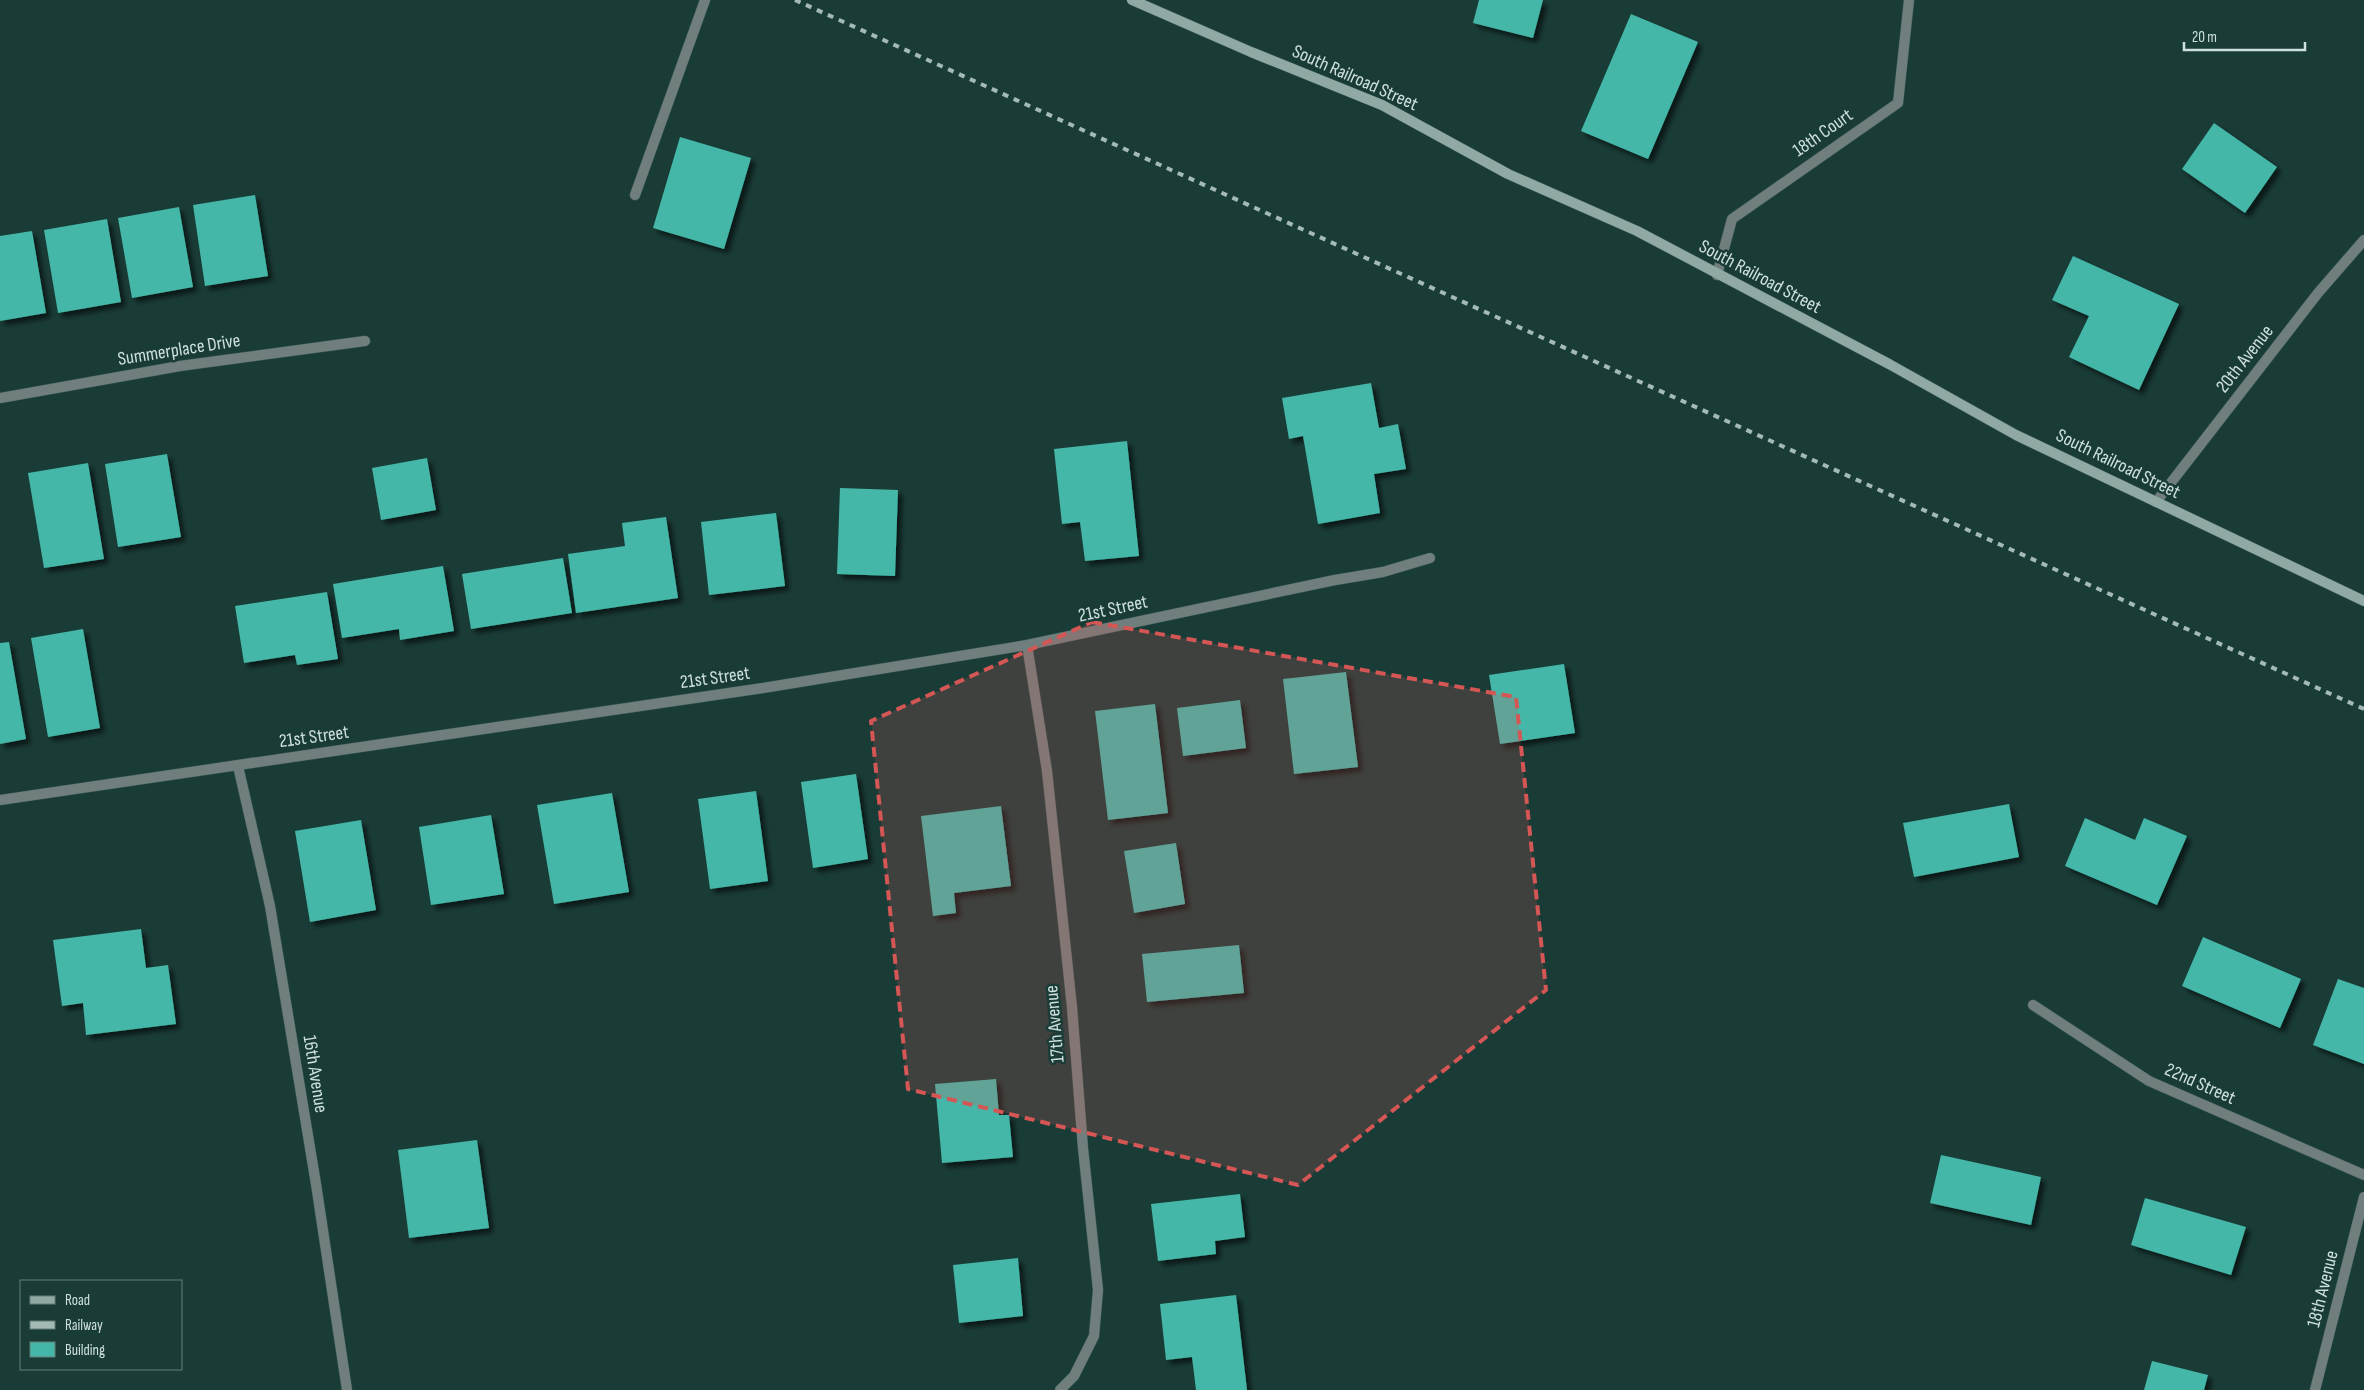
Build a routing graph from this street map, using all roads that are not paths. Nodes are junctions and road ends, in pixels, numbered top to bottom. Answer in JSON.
{"nodes":[{"id":1,"x":705,"y":0,"type":"edge"},
{"id":2,"x":1132,"y":0,"type":"edge"},
{"id":3,"x":1909,"y":0,"type":"edge"},
{"id":4,"x":635,"y":195,"type":"dead end"},
{"id":5,"x":2364,"y":240,"type":"edge"},
{"id":6,"x":1717,"y":274,"type":"junction"},
{"id":7,"x":365,"y":341,"type":"dead end"},
{"id":8,"x":0,"y":398,"type":"edge"},
{"id":9,"x":2156,"y":502,"type":"junction"},
{"id":10,"x":1430,"y":558,"type":"dead end"},
{"id":11,"x":2364,"y":601,"type":"edge"},
{"id":12,"x":1026,"y":645,"type":"junction"},
{"id":13,"x":238,"y":766,"type":"junction"},
{"id":14,"x":0,"y":800,"type":"edge"},
{"id":15,"x":2033,"y":1005,"type":"dead end"},
{"id":16,"x":2364,"y":1176,"type":"edge"},
{"id":17,"x":2364,"y":1197,"type":"edge"},
{"id":18,"x":346,"y":1390,"type":"edge"},
{"id":19,"x":1060,"y":1390,"type":"edge"},
{"id":20,"x":2315,"y":1390,"type":"edge"}],
"edges":[{"from":1,"to":4,"type":"street"},
{"from":2,"to":6,"type":"street","name":"South Railroad Street"},
{"from":3,"to":6,"type":"street","name":"18th Court"},
{"from":5,"to":9,"type":"street","name":"20th Avenue"},
{"from":6,"to":9,"type":"street","name":"South Railroad Street"},
{"from":7,"to":8,"type":"street","name":"Summerplace Drive"},
{"from":9,"to":11,"type":"street","name":"South Railroad Street"},
{"from":10,"to":12,"type":"street","name":"21st Street"},
{"from":12,"to":13,"type":"street","name":"21st Street"},
{"from":12,"to":19,"type":"street","name":"17th Avenue"},
{"from":13,"to":14,"type":"street","name":"21st Street"},
{"from":13,"to":18,"type":"street","name":"16th Avenue"},
{"from":15,"to":16,"type":"street","name":"22nd Street"},
{"from":17,"to":20,"type":"street","name":"18th Avenue"}]}
